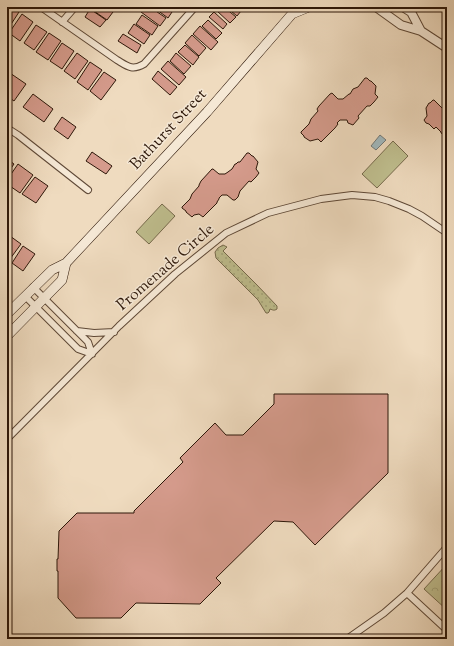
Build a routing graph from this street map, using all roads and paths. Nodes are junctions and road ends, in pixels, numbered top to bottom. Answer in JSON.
{"nodes":[{"id":1,"x":41,"y":7,"type":"edge"},
{"id":2,"x":75,"y":7,"type":"edge"},
{"id":3,"x":195,"y":7,"type":"edge"},
{"id":4,"x":309,"y":7,"type":"edge"},
{"id":5,"x":376,"y":7,"type":"edge"},
{"id":6,"x":403,"y":7,"type":"edge"},
{"id":7,"x":293,"y":11,"type":"edge"},
{"id":8,"x":62,"y":22,"type":"junction"},
{"id":9,"x":421,"y":31,"type":"junction"},
{"id":10,"x":447,"y":48,"type":"edge"},
{"id":11,"x":7,"y":128,"type":"edge"},
{"id":12,"x":88,"y":190,"type":"dead end"},
{"id":13,"x":447,"y":234,"type":"edge"},
{"id":14,"x":66,"y":264,"type":"junction"},
{"id":15,"x":33,"y":287,"type":"junction"},
{"id":16,"x":25,"y":296,"type":"junction"},
{"id":17,"x":44,"y":299,"type":"junction"},
{"id":18,"x":36,"y":307,"type":"junction"},
{"id":19,"x":7,"y":314,"type":"edge"},
{"id":20,"x":77,"y":331,"type":"junction"},
{"id":21,"x":114,"y":332,"type":"junction"},
{"id":22,"x":7,"y":336,"type":"edge"},
{"id":23,"x":92,"y":354,"type":"junction"},
{"id":24,"x":7,"y":439,"type":"edge"},
{"id":25,"x":447,"y":547,"type":"edge"},
{"id":26,"x":407,"y":593,"type":"junction"},
{"id":27,"x":447,"y":630,"type":"edge"},
{"id":28,"x":346,"y":639,"type":"edge"}],
"edges":[{"from":1,"to":8,"type":"street"},
{"from":2,"to":8,"type":"street"},
{"from":3,"to":8,"type":"street"},
{"from":4,"to":7,"type":"main road","name":"Bathurst Street"},
{"from":5,"to":9,"type":"street"},
{"from":6,"to":9,"type":"street"},
{"from":7,"to":14,"type":"main road","name":"Bathurst Street"},
{"from":9,"to":10,"type":"street"},
{"from":11,"to":12,"type":"street"},
{"from":13,"to":21,"type":"street","name":"Promenade Circle"},
{"from":14,"to":15,"type":"main road","name":"Bathurst Street"},
{"from":14,"to":17,"type":"main road","name":"Bathurst Street"},
{"from":15,"to":16,"type":"main road","name":"Bathurst Street"},
{"from":15,"to":17,"type":"street"},
{"from":16,"to":18,"type":"street"},
{"from":16,"to":19,"type":"main road","name":"Bathurst Street"},
{"from":17,"to":18,"type":"main road","name":"Bathurst Street"},
{"from":17,"to":20,"type":"street"},
{"from":18,"to":22,"type":"main road","name":"Bathurst Street"},
{"from":18,"to":23,"type":"street"},
{"from":20,"to":21,"type":"street"},
{"from":20,"to":23,"type":"street"},
{"from":21,"to":23,"type":"street","name":"Promenade Circle"},
{"from":23,"to":24,"type":"street","name":"Promenade Circle"},
{"from":25,"to":26,"type":"street"},
{"from":26,"to":27,"type":"street"},
{"from":26,"to":28,"type":"street"}]}
